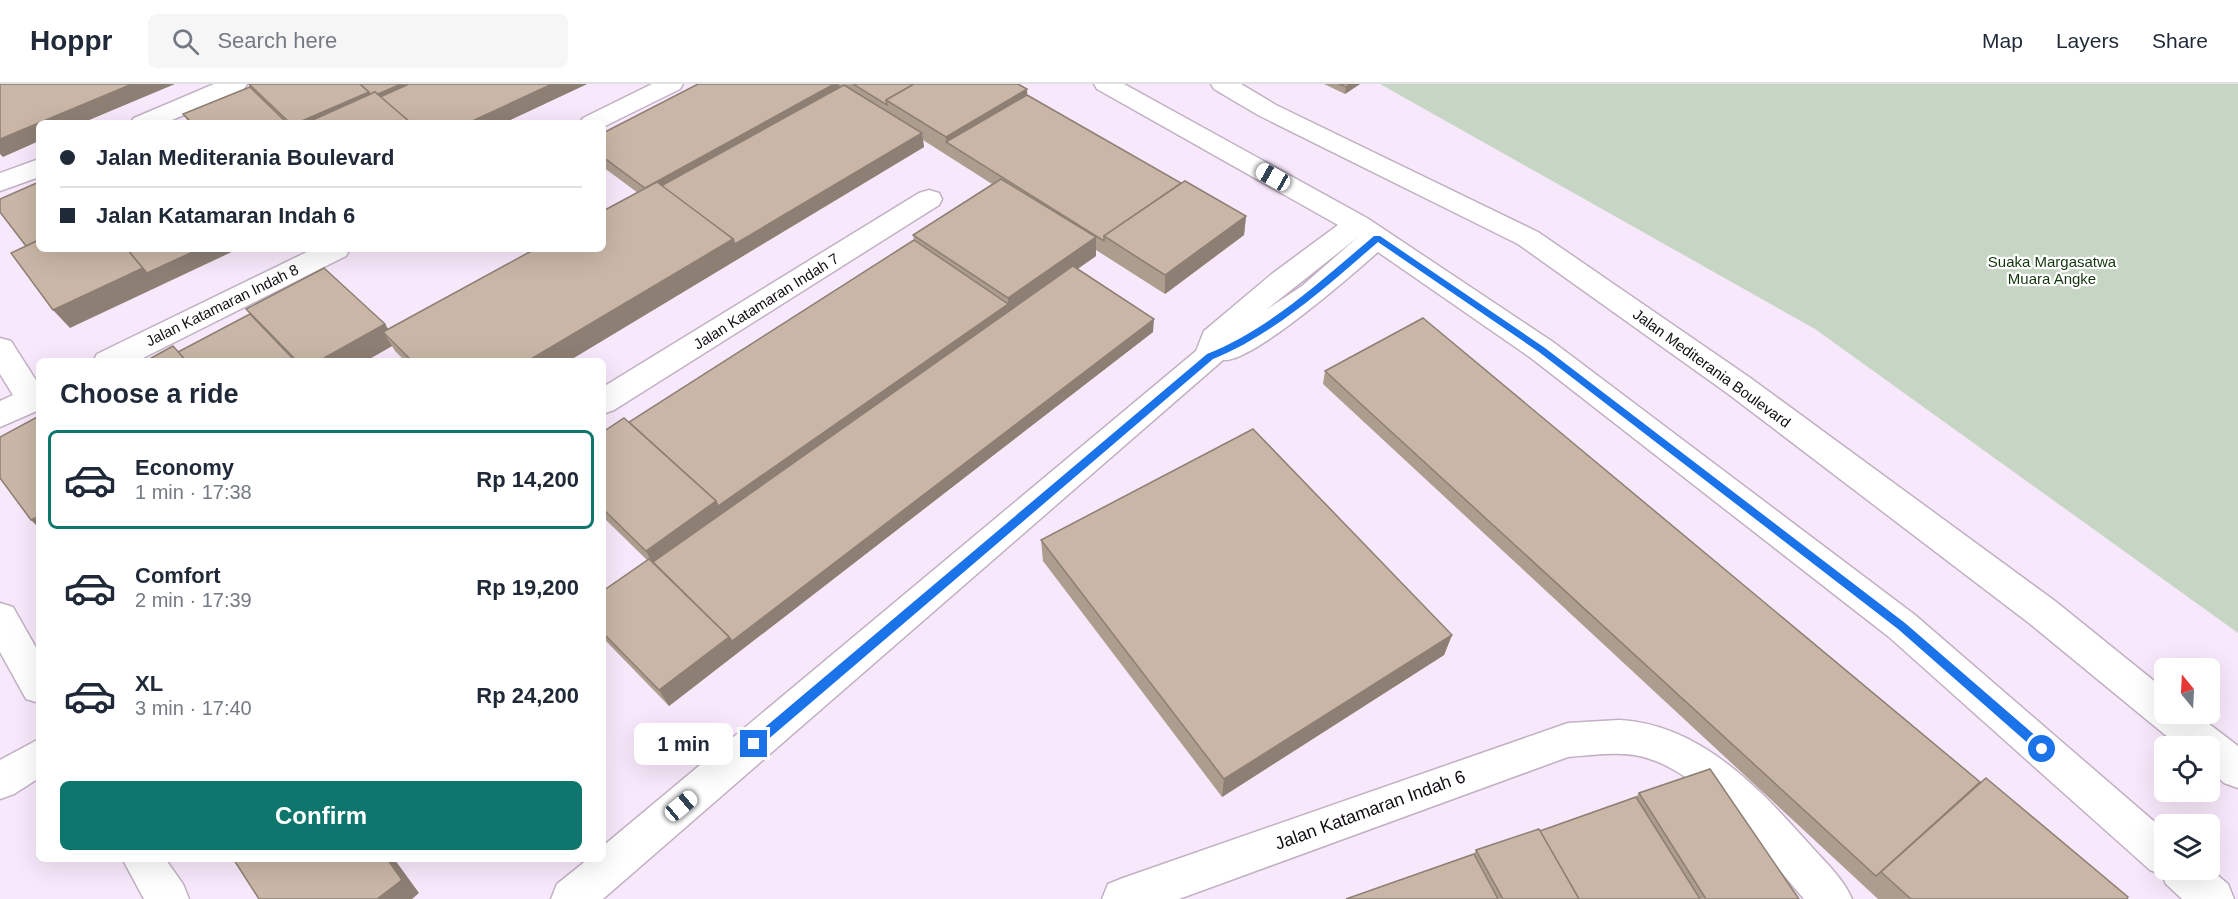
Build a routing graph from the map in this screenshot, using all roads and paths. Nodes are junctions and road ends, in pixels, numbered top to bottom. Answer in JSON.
{"nodes":[{"id":1,"x":235,"y":84,"type":"edge"},
{"id":2,"x":671,"y":84,"type":"edge"},
{"id":3,"x":1106,"y":84,"type":"edge"},
{"id":4,"x":1243,"y":88,"type":"edge"},
{"id":5,"x":150,"y":120,"type":"edge"},
{"id":6,"x":598,"y":120,"type":"edge"},
{"id":7,"x":36,"y":168,"type":"edge"},
{"id":8,"x":0,"y":183,"type":"edge"},
{"id":9,"x":929,"y":199,"type":"dead end"},
{"id":10,"x":1367,"y":231,"type":"junction"},
{"id":11,"x":330,"y":252,"type":"edge"},
{"id":12,"x":0,"y":349,"type":"edge"},
{"id":13,"x":116,"y":358,"type":"edge"},
{"id":14,"x":36,"y":397,"type":"edge"},
{"id":15,"x":606,"y":400,"type":"edge"},
{"id":16,"x":0,"y":415,"type":"edge"},
{"id":17,"x":0,"y":618,"type":"edge"},
{"id":18,"x":36,"y":682,"type":"edge"},
{"id":19,"x":2154,"y":703,"type":"edge"},
{"id":20,"x":2180,"y":724,"type":"edge"},
{"id":21,"x":2195,"y":736,"type":"edge"},
{"id":22,"x":2220,"y":756,"type":"edge"},
{"id":23,"x":36,"y":759,"type":"edge"},
{"id":24,"x":2238,"y":770,"type":"edge"},
{"id":25,"x":0,"y":781,"type":"edge"},
{"id":26,"x":2154,"y":847,"type":"edge"},
{"id":27,"x":144,"y":862,"type":"edge"},
{"id":28,"x":2191,"y":880,"type":"edge"},
{"id":29,"x":168,"y":899,"type":"edge"},
{"id":30,"x":572,"y":899,"type":"edge"},
{"id":31,"x":1122,"y":899,"type":"edge"},
{"id":32,"x":1831,"y":899,"type":"edge"},
{"id":33,"x":2213,"y":899,"type":"edge"}],
"edges":[{"from":1,"to":5,"type":"street"},
{"from":2,"to":6,"type":"street"},
{"from":3,"to":10,"type":"street"},
{"from":4,"to":19,"type":"street","name":"Jalan Mediterania Boulevard"},
{"from":7,"to":8,"type":"street"},
{"from":9,"to":15,"type":"street","name":"Jalan Katamaran Indah 7"},
{"from":10,"to":26,"type":"street"},
{"from":10,"to":30,"type":"street"},
{"from":11,"to":13,"type":"street","name":"Jalan Katamaran Indah 8"},
{"from":12,"to":14,"type":"street"},
{"from":14,"to":16,"type":"street"},
{"from":17,"to":18,"type":"street"},
{"from":20,"to":21,"type":"street"},
{"from":22,"to":24,"type":"street"},
{"from":23,"to":25,"type":"street"},
{"from":27,"to":29,"type":"street"},
{"from":28,"to":33,"type":"street"},
{"from":31,"to":32,"type":"street","name":"Jalan Katamaran Indah 6"}]}
